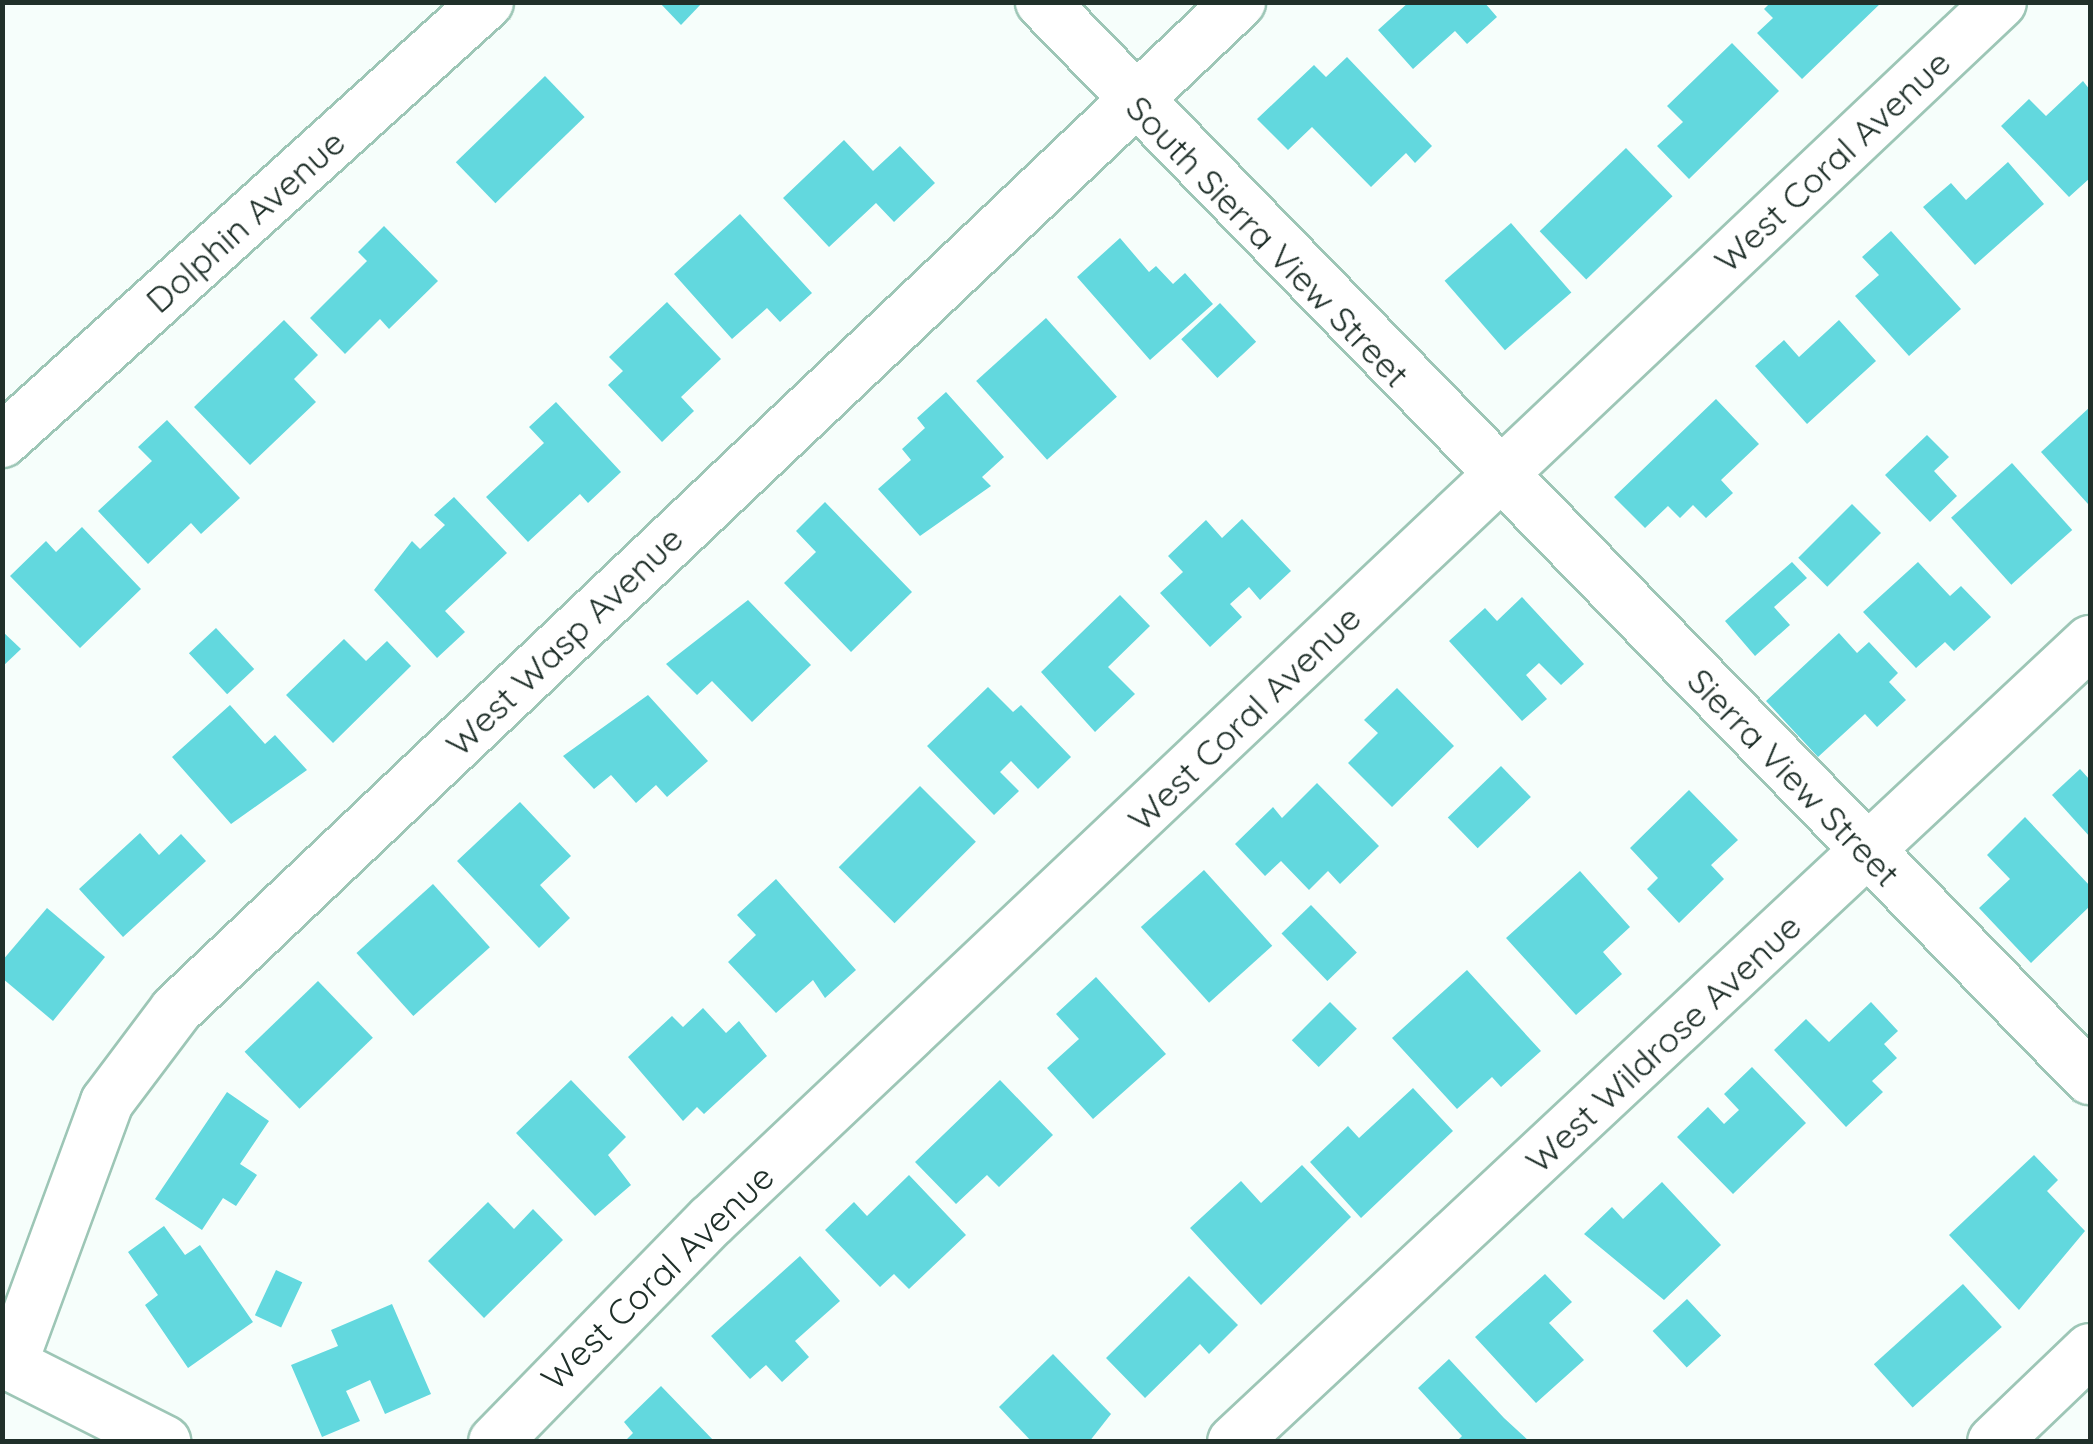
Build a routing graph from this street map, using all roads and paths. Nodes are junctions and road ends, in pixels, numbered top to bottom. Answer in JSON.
{"nodes":[{"id":1,"x":488,"y":2,"type":"edge"},
{"id":2,"x":1042,"y":2,"type":"edge"},
{"id":3,"x":1239,"y":2,"type":"edge"},
{"id":4,"x":2000,"y":2,"type":"edge"},
{"id":5,"x":1132,"y":102,"type":"junction"},
{"id":6,"x":2,"y":441,"type":"edge"},
{"id":7,"x":1496,"y":476,"type":"junction"},
{"id":8,"x":2090,"y":642,"type":"edge"},
{"id":9,"x":1870,"y":850,"type":"junction"},
{"id":10,"x":2090,"y":1078,"type":"edge"},
{"id":11,"x":2090,"y":1350,"type":"edge"},
{"id":12,"x":7,"y":1361,"type":"edge"},
{"id":13,"x":164,"y":1442,"type":"edge"},
{"id":14,"x":496,"y":1442,"type":"edge"},
{"id":15,"x":1234,"y":1442,"type":"edge"},
{"id":16,"x":1994,"y":1442,"type":"edge"}],
"edges":[{"from":1,"to":6,"type":"street","name":"Dolphin Avenue"},
{"from":2,"to":5,"type":"street","name":"South Sierra View Street"},
{"from":3,"to":5,"type":"street","name":"West Wasp Avenue"},
{"from":4,"to":7,"type":"street","name":"West Coral Avenue"},
{"from":5,"to":7,"type":"street","name":"South Sierra View Street"},
{"from":5,"to":12,"type":"street","name":"West Wasp Avenue"},
{"from":7,"to":9,"type":"street","name":"Sierra View Street"},
{"from":7,"to":14,"type":"street","name":"West Coral Avenue"},
{"from":8,"to":9,"type":"street","name":"West Wildrose Avenue"},
{"from":9,"to":10,"type":"street","name":"Sierra View Street"},
{"from":9,"to":15,"type":"street","name":"West Wildrose Avenue"},
{"from":11,"to":16,"type":"street"},
{"from":12,"to":13,"type":"street"}]}
